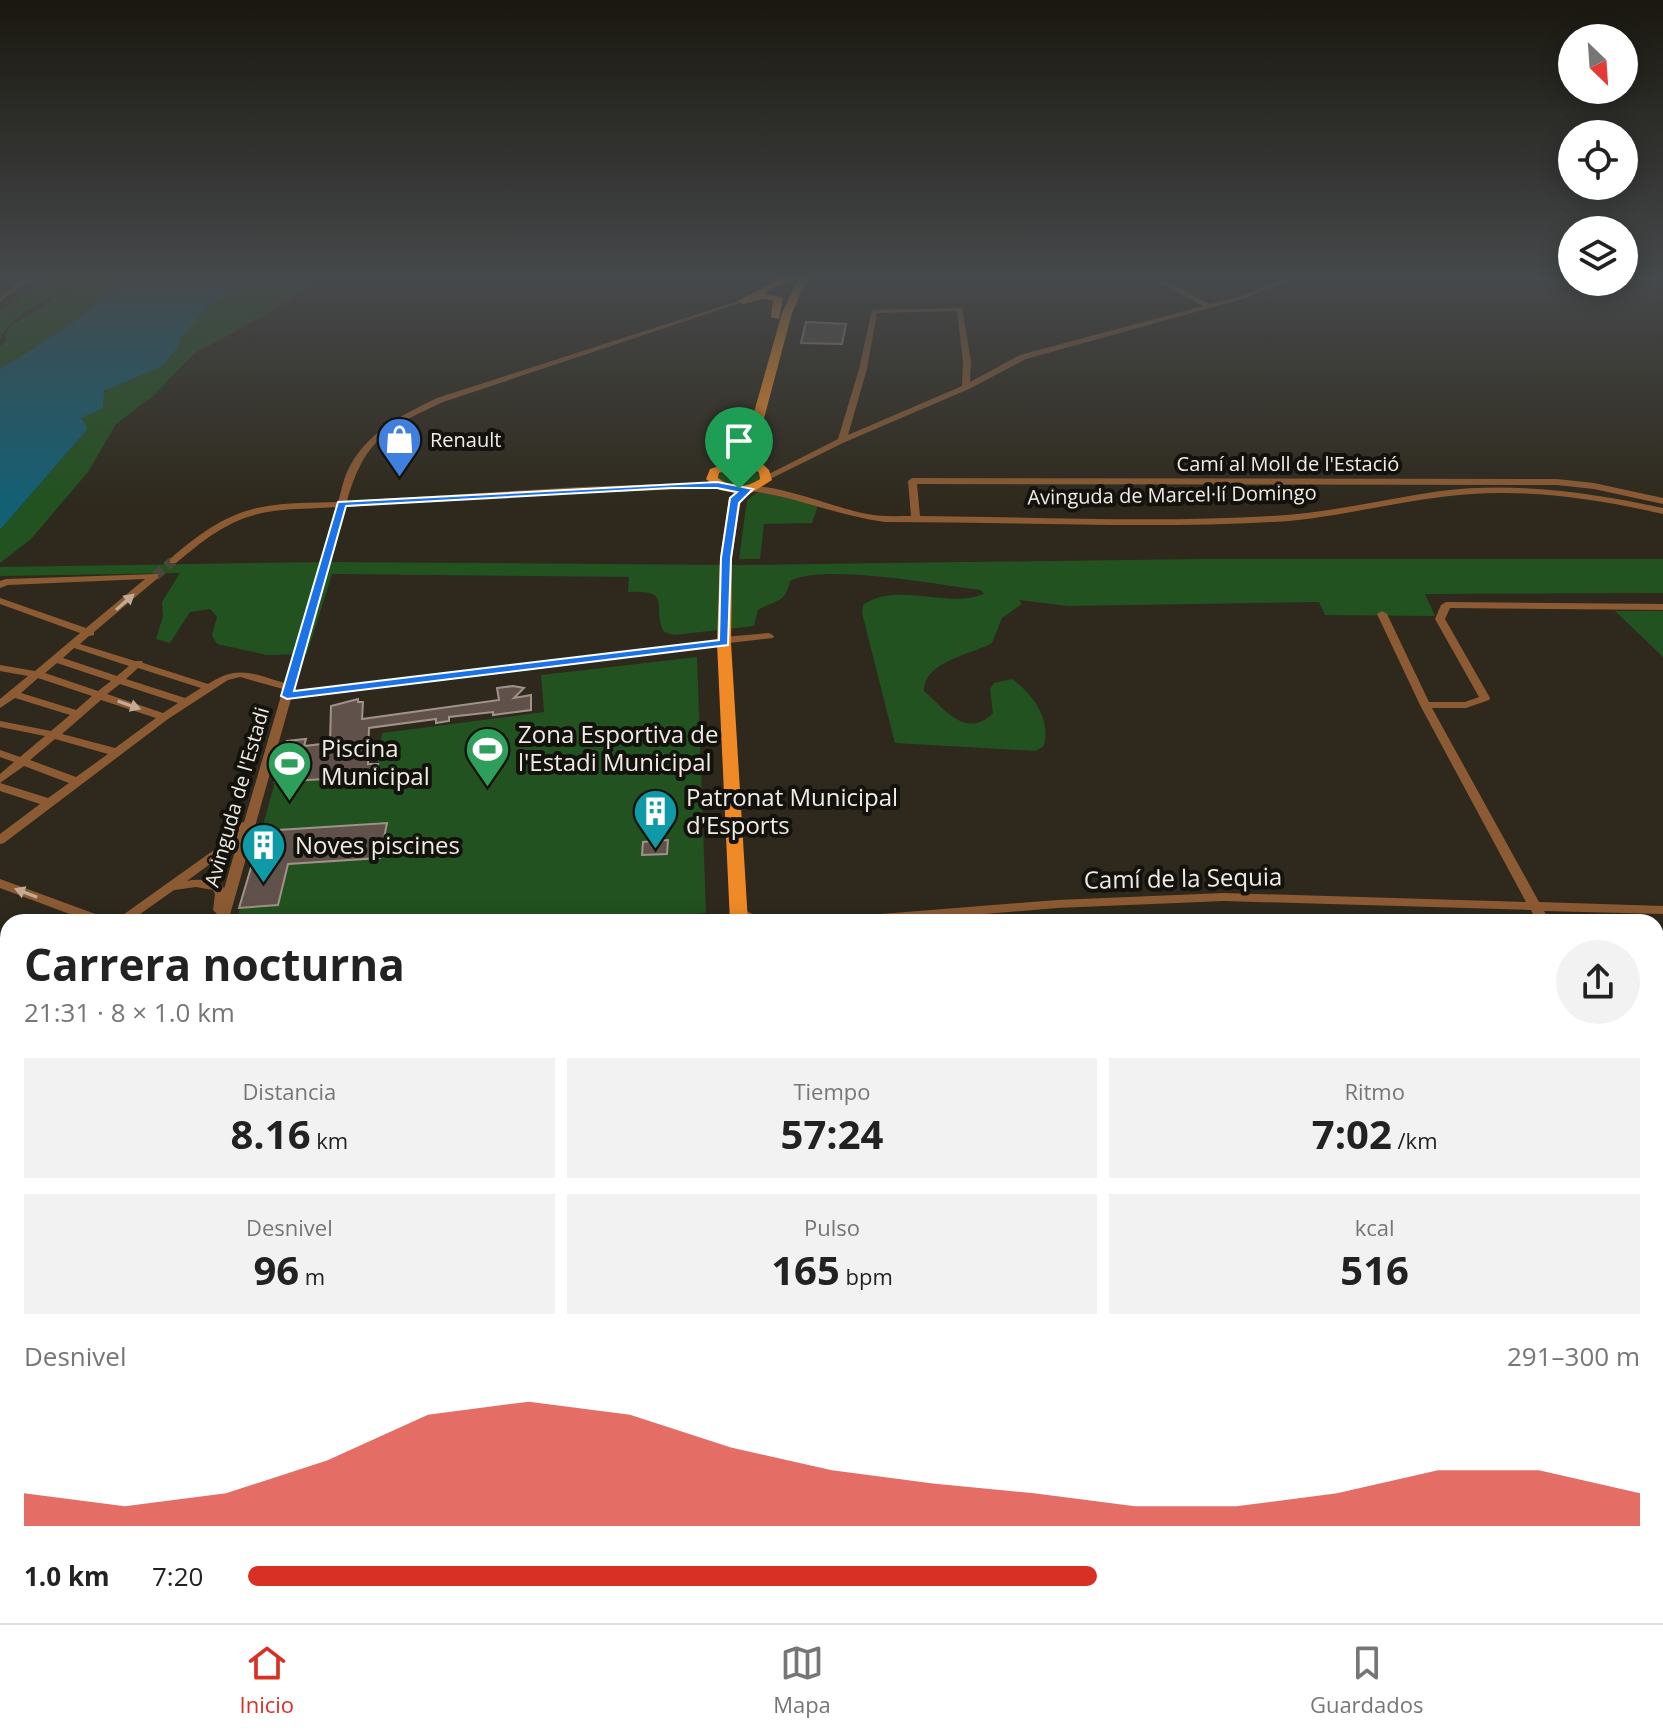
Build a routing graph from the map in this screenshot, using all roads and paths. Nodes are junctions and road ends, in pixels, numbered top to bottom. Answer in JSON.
{"nodes":[{"id":1,"x":578,"y":355,"type":"edge"},
{"id":2,"x":767,"y":355,"type":"edge"},
{"id":3,"x":776,"y":355,"type":"edge"},
{"id":4,"x":866,"y":355,"type":"edge"},
{"id":5,"x":966,"y":355,"type":"edge"},
{"id":6,"x":1031,"y":355,"type":"edge"},
{"id":7,"x":966,"y":387,"type":"junction"},
{"id":8,"x":842,"y":440,"type":"junction"},
{"id":9,"x":725,"y":466,"type":"junction"},
{"id":10,"x":762,"y":473,"type":"junction"},
{"id":11,"x":717,"y":482,"type":"junction"},
{"id":12,"x":750,"y":488,"type":"junction"},
{"id":13,"x":778,"y":490,"type":"junction"},
{"id":14,"x":735,"y":498,"type":"junction"},
{"id":15,"x":1663,"y":501,"type":"edge"},
{"id":16,"x":342,"y":504,"type":"junction"},
{"id":17,"x":1663,"y":511,"type":"edge"},
{"id":18,"x":916,"y":519,"type":"junction"},
{"id":19,"x":173,"y":561,"type":"tunnel mouth"},
{"id":20,"x":3,"y":584,"type":"edge"},
{"id":21,"x":0,"y":601,"type":"edge"},
{"id":22,"x":1663,"y":607,"type":"edge"},
{"id":23,"x":1382,"y":614,"type":"dead end"},
{"id":24,"x":90,"y":633,"type":"junction"},
{"id":25,"x":769,"y":636,"type":"dead end"},
{"id":26,"x":724,"y":641,"type":"junction"},
{"id":27,"x":74,"y":645,"type":"junction"},
{"id":28,"x":56,"y":659,"type":"junction"},
{"id":29,"x":138,"y":663,"type":"junction"},
{"id":30,"x":0,"y":668,"type":"edge"},
{"id":31,"x":36,"y":674,"type":"junction"},
{"id":32,"x":117,"y":679,"type":"junction"},
{"id":33,"x":208,"y":687,"type":"junction"},
{"id":34,"x":288,"y":692,"type":"junction"},
{"id":35,"x":13,"y":694,"type":"junction"},
{"id":36,"x":99,"y":695,"type":"junction"},
{"id":37,"x":185,"y":702,"type":"junction"},
{"id":38,"x":0,"y":705,"type":"edge"},
{"id":39,"x":1425,"y":705,"type":"junction"},
{"id":40,"x":78,"y":714,"type":"junction"},
{"id":41,"x":164,"y":717,"type":"junction"},
{"id":42,"x":0,"y":724,"type":"edge"},
{"id":43,"x":54,"y":735,"type":"junction"},
{"id":44,"x":115,"y":752,"type":"junction"},
{"id":45,"x":0,"y":753,"type":"edge"},
{"id":46,"x":22,"y":762,"type":"junction"},
{"id":47,"x":0,"y":780,"type":"edge"},
{"id":48,"x":77,"y":782,"type":"junction"},
{"id":49,"x":0,"y":787,"type":"edge"},
{"id":50,"x":50,"y":803,"type":"junction"},
{"id":51,"x":252,"y":809,"type":"junction"},
{"id":52,"x":6,"y":829,"type":"edge"},
{"id":53,"x":0,"y":840,"type":"edge"},
{"id":54,"x":226,"y":848,"type":"junction"},
{"id":55,"x":242,"y":854,"type":"junction"},
{"id":56,"x":0,"y":883,"type":"edge"},
{"id":57,"x":170,"y":888,"type":"junction"},
{"id":58,"x":1536,"y":908,"type":"junction"},
{"id":59,"x":1663,"y":910,"type":"edge"},
{"id":60,"x":83,"y":914,"type":"edge"},
{"id":61,"x":132,"y":914,"type":"edge"},
{"id":62,"x":219,"y":914,"type":"edge"},
{"id":63,"x":221,"y":914,"type":"edge"},
{"id":64,"x":738,"y":914,"type":"edge"},
{"id":65,"x":931,"y":914,"type":"edge"},
{"id":66,"x":1539,"y":914,"type":"edge"}],
"edges":[{"from":1,"to":16,"type":"street","name":"Avinguda de l'Estadi"},
{"from":2,"to":9,"type":"main road"},
{"from":3,"to":10,"type":"main road"},
{"from":4,"to":8,"type":"street"},
{"from":5,"to":7,"type":"street"},
{"from":6,"to":7,"type":"street"},
{"from":7,"to":8,"type":"street"},
{"from":8,"to":10,"type":"street"},
{"from":9,"to":10,"type":"main road"},
{"from":9,"to":11,"type":"main road"},
{"from":10,"to":12,"type":"main road"},
{"from":10,"to":13,"type":"street"},
{"from":11,"to":12,"type":"main road"},
{"from":11,"to":14,"type":"main road"},
{"from":11,"to":16,"type":"street"},
{"from":12,"to":13,"type":"street"},
{"from":12,"to":14,"type":"main road"},
{"from":13,"to":18,"type":"street","name":"Avinguda de Marcel·lí Domingo"},
{"from":14,"to":26,"type":"main road"},
{"from":15,"to":18,"type":"street","name":"Camí al Moll de l'Estació"},
{"from":16,"to":19,"type":"street"},
{"from":16,"to":34,"type":"street","name":"Avinguda de l'Estadi"},
{"from":17,"to":18,"type":"street","name":"Avinguda de Marcel·lí Domingo"},
{"from":24,"to":20,"type":"street","one_way":true},
{"from":21,"to":24,"type":"street"},
{"from":22,"to":39,"type":"street"},
{"from":23,"to":39,"type":"street"},
{"from":24,"to":27,"type":"street"},
{"from":25,"to":26,"type":"street"},
{"from":26,"to":34,"type":"street"},
{"from":26,"to":64,"type":"main road"},
{"from":27,"to":28,"type":"street"},
{"from":27,"to":29,"type":"street"},
{"from":28,"to":31,"type":"street"},
{"from":28,"to":32,"type":"street"},
{"from":29,"to":32,"type":"street"},
{"from":29,"to":33,"type":"street"},
{"from":30,"to":31,"type":"street"},
{"from":31,"to":35,"type":"street"},
{"from":31,"to":36,"type":"street"},
{"from":32,"to":36,"type":"street"},
{"from":32,"to":37,"type":"street"},
{"from":33,"to":34,"type":"street"},
{"from":33,"to":37,"type":"street"},
{"from":34,"to":51,"type":"street","name":"Avinguda de l'Estadi"},
{"from":35,"to":38,"type":"street"},
{"from":35,"to":40,"type":"street"},
{"from":36,"to":40,"type":"street"},
{"from":36,"to":41,"type":"street","one_way":true},
{"from":37,"to":41,"type":"street"},
{"from":39,"to":58,"type":"street"},
{"from":40,"to":43,"type":"street"},
{"from":41,"to":44,"type":"street"},
{"from":42,"to":43,"type":"street"},
{"from":43,"to":44,"type":"street"},
{"from":43,"to":46,"type":"street"},
{"from":44,"to":48,"type":"street"},
{"from":45,"to":46,"type":"street"},
{"from":46,"to":47,"type":"street"},
{"from":46,"to":48,"type":"street"},
{"from":48,"to":50,"type":"street"},
{"from":49,"to":50,"type":"street"},
{"from":50,"to":52,"type":"street"},
{"from":51,"to":54,"type":"street"},
{"from":51,"to":55,"type":"street","name":"Avinguda de l'Estadi"},
{"from":52,"to":53,"type":"street"},
{"from":54,"to":55,"type":"street"},
{"from":54,"to":57,"type":"street"},
{"from":55,"to":63,"type":"street","name":"Avinguda de l'Estadi"},
{"from":60,"to":56,"type":"street","one_way":true},
{"from":57,"to":61,"type":"street"},
{"from":57,"to":62,"type":"street"},
{"from":58,"to":59,"type":"street","name":"Camí de la Sequia"},
{"from":58,"to":65,"type":"street","name":"Camí de la Sequia"},
{"from":58,"to":66,"type":"street"}]}
